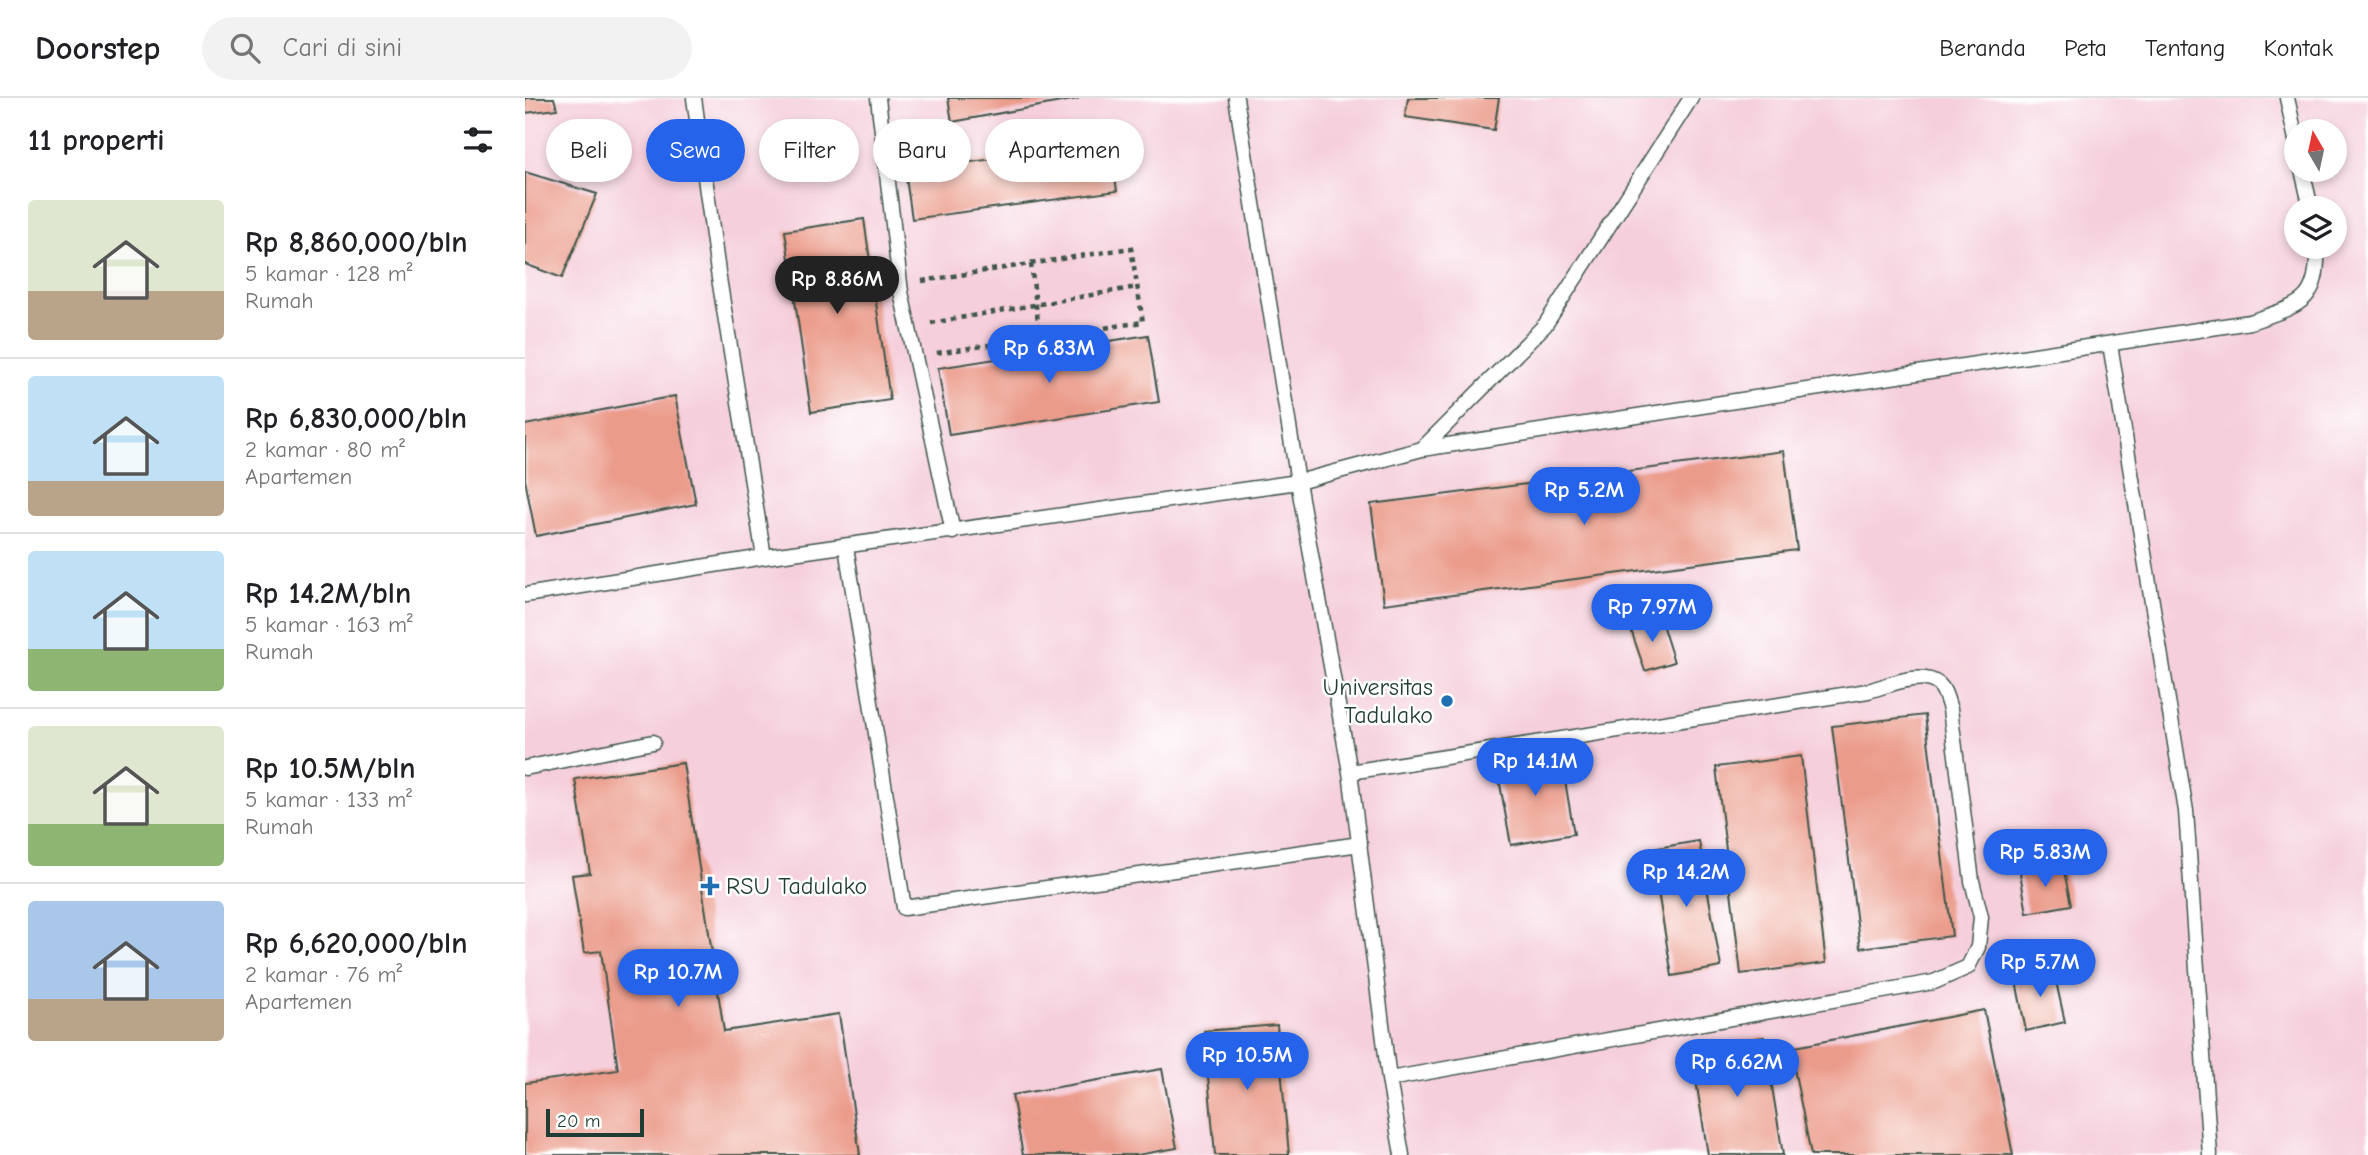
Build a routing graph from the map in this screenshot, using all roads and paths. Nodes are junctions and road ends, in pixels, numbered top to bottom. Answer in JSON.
{"nodes":[{"id":1,"x":694,"y":98,"type":"edge"},
{"id":2,"x":878,"y":98,"type":"edge"},
{"id":3,"x":1236,"y":98,"type":"edge"},
{"id":4,"x":1691,"y":98,"type":"edge"},
{"id":5,"x":2287,"y":98,"type":"edge"},
{"id":6,"x":2292,"y":119,"type":"edge"},
{"id":7,"x":2317,"y":259,"type":"edge"},
{"id":8,"x":1031,"y":264,"type":"junction"},
{"id":9,"x":901,"y":284,"type":"junction"},
{"id":10,"x":1137,"y":287,"type":"junction"},
{"id":11,"x":1036,"y":304,"type":"junction"},
{"id":12,"x":909,"y":327,"type":"junction"},
{"id":13,"x":1040,"y":338,"type":"junction"},
{"id":14,"x":2110,"y":344,"type":"junction"},
{"id":15,"x":915,"y":356,"type":"junction"},
{"id":16,"x":1422,"y":449,"type":"junction"},
{"id":17,"x":1298,"y":482,"type":"junction"},
{"id":18,"x":953,"y":532,"type":"junction"},
{"id":19,"x":846,"y":547,"type":"junction"},
{"id":20,"x":764,"y":557,"type":"junction"},
{"id":21,"x":525,"y":595,"type":"edge"},
{"id":22,"x":653,"y":742,"type":"dead end"},
{"id":23,"x":525,"y":768,"type":"edge"},
{"id":24,"x":1350,"y":772,"type":"junction"},
{"id":25,"x":1360,"y":844,"type":"junction"},
{"id":26,"x":1389,"y":1079,"type":"junction"},
{"id":27,"x":1402,"y":1155,"type":"edge"},
{"id":28,"x":2210,"y":1155,"type":"edge"}],
"edges":[{"from":1,"to":20,"type":"lane"},
{"from":2,"to":9,"type":"lane"},
{"from":3,"to":17,"type":"lane"},
{"from":4,"to":16,"type":"lane"},
{"from":5,"to":6,"type":"lane"},
{"from":7,"to":14,"type":"lane"},
{"from":8,"to":9,"type":"path"},
{"from":8,"to":10,"type":"path"},
{"from":8,"to":11,"type":"path"},
{"from":9,"to":12,"type":"lane"},
{"from":10,"to":11,"type":"path"},
{"from":10,"to":13,"type":"path"},
{"from":11,"to":12,"type":"path"},
{"from":11,"to":13,"type":"path"},
{"from":12,"to":15,"type":"lane"},
{"from":13,"to":15,"type":"path"},
{"from":14,"to":16,"type":"lane"},
{"from":14,"to":28,"type":"lane"},
{"from":15,"to":18,"type":"lane"},
{"from":16,"to":17,"type":"lane"},
{"from":17,"to":18,"type":"lane"},
{"from":17,"to":24,"type":"lane"},
{"from":18,"to":19,"type":"lane"},
{"from":19,"to":20,"type":"lane"},
{"from":19,"to":25,"type":"lane"},
{"from":20,"to":21,"type":"lane"},
{"from":22,"to":23,"type":"lane"},
{"from":24,"to":25,"type":"lane"},
{"from":24,"to":26,"type":"lane"},
{"from":25,"to":26,"type":"lane"},
{"from":26,"to":27,"type":"lane"}]}
